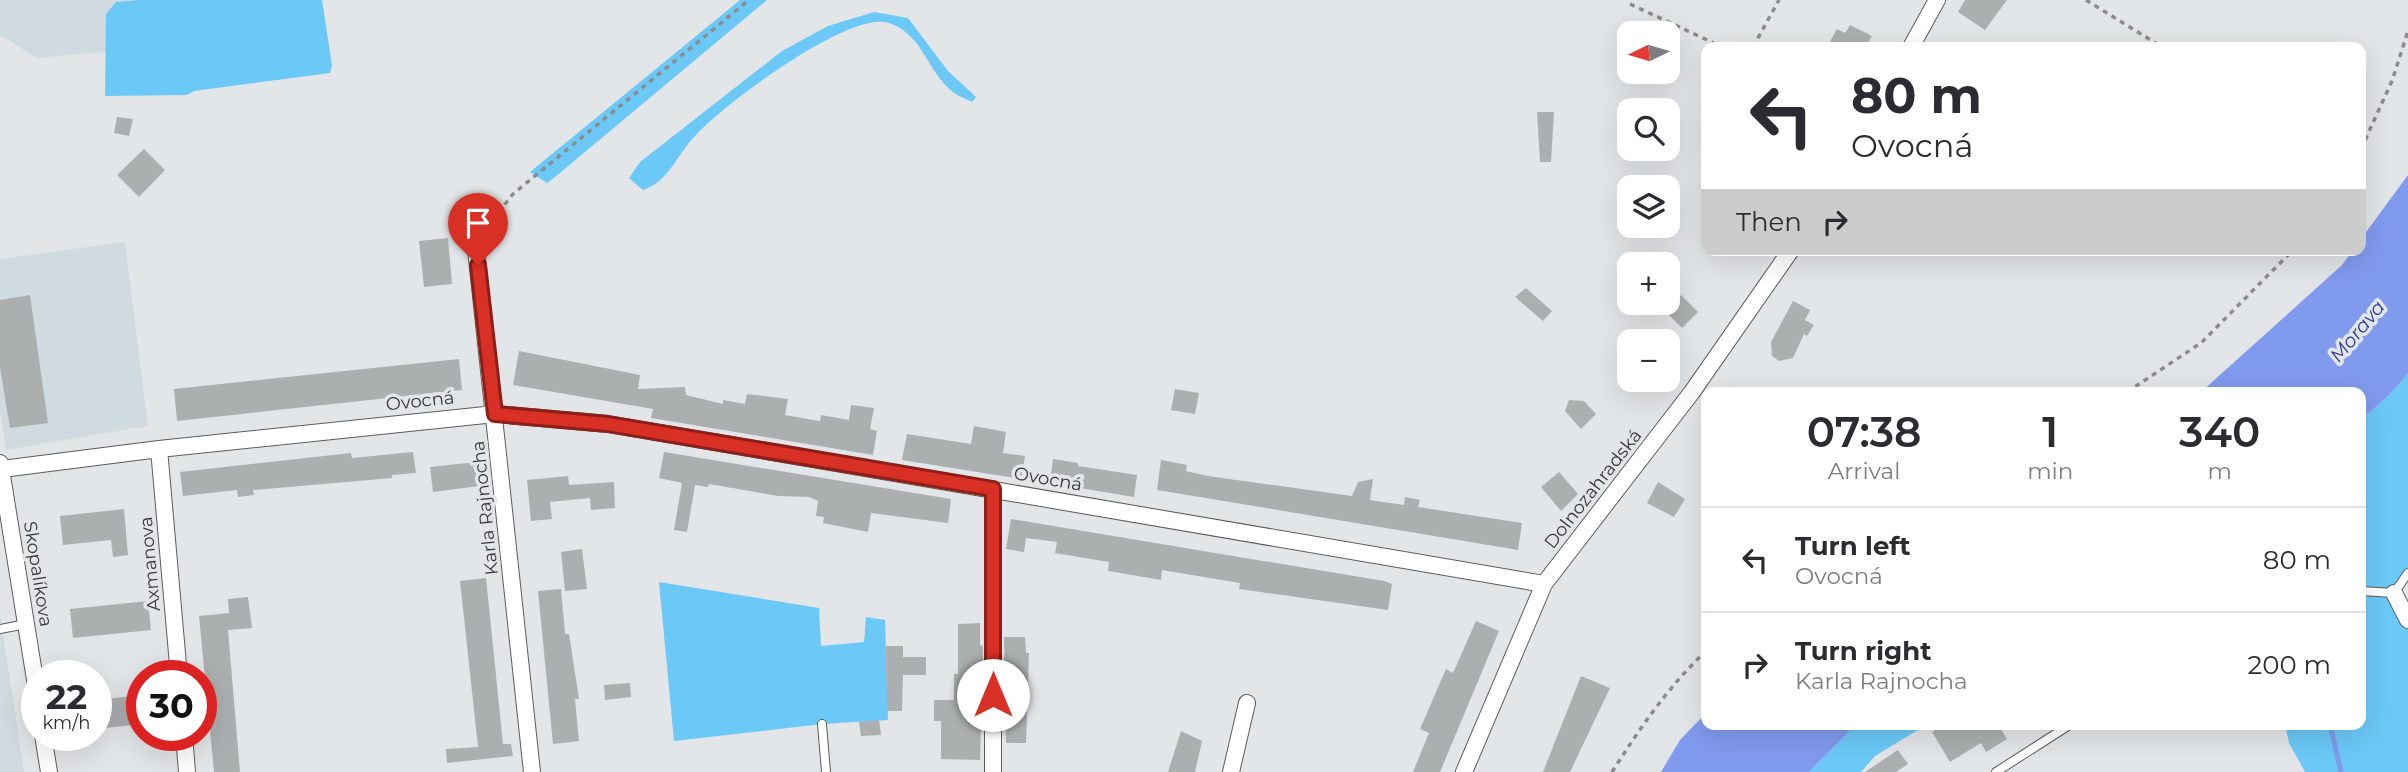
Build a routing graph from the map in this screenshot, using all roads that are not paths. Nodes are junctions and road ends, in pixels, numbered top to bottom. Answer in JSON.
{"nodes":[{"id":1,"x":1937,"y":0,"type":"edge"},
{"id":2,"x":1914,"y":42,"type":"edge"},
{"id":3,"x":475,"y":240,"type":"road end"},
{"id":4,"x":1787,"y":256,"type":"edge"},
{"id":5,"x":495,"y":414,"type":"junction"},
{"id":6,"x":159,"y":449,"type":"junction"},
{"id":7,"x":1,"y":466,"type":"edge"},
{"id":8,"x":993,"y":489,"type":"junction"},
{"id":9,"x":2408,"y":573,"type":"edge"},
{"id":10,"x":1544,"y":584,"type":"junction"},
{"id":11,"x":2366,"y":591,"type":"edge"},
{"id":12,"x":2394,"y":593,"type":"junction"},
{"id":13,"x":2408,"y":620,"type":"edge"},
{"id":14,"x":26,"y":624,"type":"junction"},
{"id":15,"x":0,"y":629,"type":"edge"},
{"id":16,"x":32,"y":660,"type":"edge"},
{"id":17,"x":178,"y":660,"type":"edge"},
{"id":18,"x":1247,"y":703,"type":"dead end"},
{"id":19,"x":822,"y":724,"type":"dead end"},
{"id":20,"x":2062,"y":730,"type":"edge"},
{"id":21,"x":46,"y":751,"type":"edge"},
{"id":22,"x":185,"y":751,"type":"edge"},
{"id":23,"x":49,"y":772,"type":"edge"},
{"id":24,"x":187,"y":772,"type":"edge"},
{"id":25,"x":532,"y":772,"type":"edge"},
{"id":26,"x":826,"y":772,"type":"edge"},
{"id":27,"x":992,"y":772,"type":"edge"},
{"id":28,"x":1231,"y":772,"type":"edge"},
{"id":29,"x":1464,"y":772,"type":"edge"},
{"id":30,"x":1996,"y":772,"type":"edge"}],
"edges":[{"from":1,"to":2,"type":"street"},
{"from":3,"to":5,"type":"street","name":"Karla Rajnocha"},
{"from":4,"to":10,"type":"street","name":"Dolnozahradská"},
{"from":5,"to":6,"type":"street","name":"Ovocná"},
{"from":5,"to":8,"type":"street","name":"Ovocná"},
{"from":5,"to":25,"type":"street","name":"Karla Rajnocha"},
{"from":6,"to":7,"type":"street","name":"Ovocná"},
{"from":6,"to":17,"type":"street","name":"Axmanova"},
{"from":7,"to":14,"type":"street","name":"Skopalíkova"},
{"from":8,"to":10,"type":"street","name":"Ovocná"},
{"from":8,"to":27,"type":"street"},
{"from":9,"to":12,"type":"lane"},
{"from":10,"to":29,"type":"street","name":"Dolnozahradská"},
{"from":11,"to":12,"type":"lane"},
{"from":12,"to":13,"type":"street"},
{"from":14,"to":15,"type":"lane"},
{"from":14,"to":16,"type":"street","name":"Skopalíkova"},
{"from":18,"to":28,"type":"street"},
{"from":19,"to":26,"type":"lane"},
{"from":20,"to":30,"type":"lane"},
{"from":21,"to":23,"type":"street"},
{"from":22,"to":24,"type":"street"}]}
